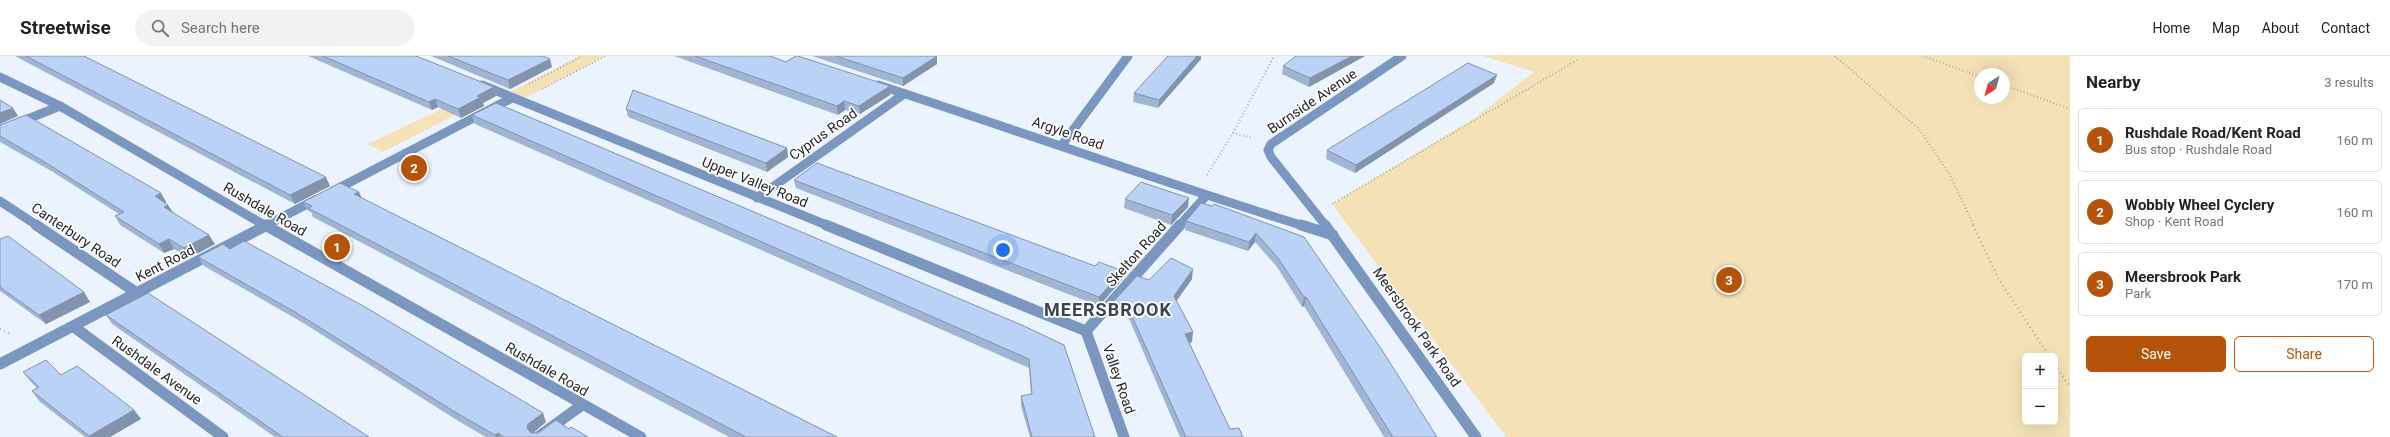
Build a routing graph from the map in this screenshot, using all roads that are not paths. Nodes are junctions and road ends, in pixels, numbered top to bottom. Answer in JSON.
{"nodes":[{"id":1,"x":1128,"y":56,"type":"edge"},
{"id":2,"x":1402,"y":56,"type":"edge"},
{"id":3,"x":0,"y":77,"type":"edge"},
{"id":4,"x":472,"y":80,"type":"edge"},
{"id":5,"x":867,"y":81,"type":"edge"},
{"id":6,"x":904,"y":94,"type":"junction"},
{"id":7,"x":513,"y":98,"type":"junction"},
{"id":8,"x":60,"y":106,"type":"junction"},
{"id":9,"x":0,"y":130,"type":"edge"},
{"id":10,"x":1062,"y":145,"type":"junction"},
{"id":11,"x":1206,"y":196,"type":"junction"},
{"id":12,"x":758,"y":198,"type":"junction"},
{"id":13,"x":0,"y":201,"type":"edge"},
{"id":14,"x":266,"y":226,"type":"junction"},
{"id":15,"x":1333,"y":235,"type":"junction"},
{"id":16,"x":137,"y":293,"type":"junction"},
{"id":17,"x":74,"y":327,"type":"junction"},
{"id":18,"x":1086,"y":331,"type":"junction"},
{"id":19,"x":0,"y":364,"type":"edge"},
{"id":20,"x":582,"y":405,"type":"junction"},
{"id":21,"x":223,"y":437,"type":"edge"},
{"id":22,"x":538,"y":437,"type":"edge"},
{"id":23,"x":641,"y":437,"type":"edge"},
{"id":24,"x":1124,"y":437,"type":"edge"},
{"id":25,"x":1476,"y":437,"type":"edge"}],
"edges":[{"from":1,"to":10,"type":"street"},
{"from":2,"to":15,"type":"street","name":"Burnside Avenue"},
{"from":3,"to":8,"type":"street","name":"Rushdale Road"},
{"from":4,"to":7,"type":"street","name":"Upper Valley Road"},
{"from":5,"to":6,"type":"street","name":"Argyle Road"},
{"from":6,"to":10,"type":"street","name":"Argyle Road"},
{"from":6,"to":12,"type":"street","name":"Cyprus Road"},
{"from":7,"to":12,"type":"street","name":"Upper Valley Road"},
{"from":7,"to":14,"type":"street","name":"Kent Road"},
{"from":8,"to":9,"type":"street"},
{"from":8,"to":14,"type":"street","name":"Rushdale Road"},
{"from":10,"to":11,"type":"street","name":"Argyle Road"},
{"from":11,"to":15,"type":"street","name":"Argyle Road"},
{"from":11,"to":18,"type":"street","name":"Skelton Road"},
{"from":12,"to":18,"type":"street","name":"Upper Valley Road"},
{"from":13,"to":16,"type":"street","name":"Canterbury Road"},
{"from":14,"to":16,"type":"street","name":"Kent Road"},
{"from":14,"to":20,"type":"street","name":"Rushdale Road"},
{"from":15,"to":25,"type":"street","name":"Meersbrook Park Road"},
{"from":16,"to":17,"type":"street","name":"Kent Road"},
{"from":17,"to":19,"type":"street","name":"Kent Road"},
{"from":17,"to":21,"type":"street","name":"Rushdale Avenue"},
{"from":18,"to":24,"type":"street","name":"Valley Road"},
{"from":20,"to":22,"type":"street"},
{"from":20,"to":23,"type":"street","name":"Rushdale Road"}]}
